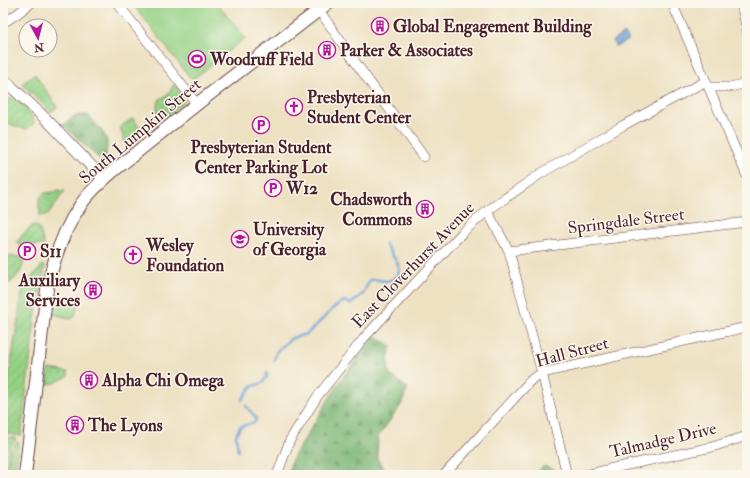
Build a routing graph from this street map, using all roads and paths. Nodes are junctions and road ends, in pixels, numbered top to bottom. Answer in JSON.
{"nodes":[{"id":1,"x":31,"y":3,"type":"edge"},
{"id":2,"x":117,"y":3,"type":"edge"},
{"id":3,"x":672,"y":3,"type":"edge"},
{"id":4,"x":741,"y":3,"type":"edge"},
{"id":5,"x":324,"y":6,"type":"edge"},
{"id":6,"x":3,"y":23,"type":"edge"},
{"id":7,"x":747,"y":32,"type":"edge"},
{"id":8,"x":3,"y":79,"type":"edge"},
{"id":9,"x":747,"y":83,"type":"edge"},
{"id":10,"x":707,"y":84,"type":"junction"},
{"id":11,"x":197,"y":104,"type":"junction"},
{"id":12,"x":424,"y":157,"type":"dead end"},
{"id":13,"x":747,"y":176,"type":"edge"},
{"id":14,"x":104,"y":180,"type":"junction"},
{"id":15,"x":486,"y":211,"type":"junction"},
{"id":16,"x":747,"y":222,"type":"edge"},
{"id":17,"x":510,"y":251,"type":"junction"},
{"id":18,"x":747,"y":327,"type":"edge"},
{"id":19,"x":542,"y":373,"type":"junction"},
{"id":20,"x":747,"y":436,"type":"edge"},
{"id":21,"x":25,"y":475,"type":"edge"},
{"id":22,"x":277,"y":475,"type":"edge"},
{"id":23,"x":444,"y":475,"type":"edge"},
{"id":24,"x":567,"y":475,"type":"edge"},
{"id":25,"x":585,"y":475,"type":"edge"}],
"edges":[{"from":1,"to":6,"type":"street"},
{"from":2,"to":11,"type":"street"},
{"from":3,"to":10,"type":"street"},
{"from":4,"to":7,"type":"street"},
{"from":5,"to":11,"type":"main road","name":"South Lumpkin Street"},
{"from":5,"to":12,"type":"street"},
{"from":8,"to":14,"type":"street"},
{"from":9,"to":10,"type":"street"},
{"from":10,"to":13,"type":"street"},
{"from":10,"to":15,"type":"street","name":"East Cloverhurst Avenue"},
{"from":11,"to":14,"type":"main road","name":"South Lumpkin Street"},
{"from":14,"to":21,"type":"main road","name":"South Lumpkin Street"},
{"from":15,"to":17,"type":"street"},
{"from":15,"to":22,"type":"street","name":"East Cloverhurst Avenue"},
{"from":16,"to":17,"type":"street","name":"Springdale Street"},
{"from":17,"to":19,"type":"street"},
{"from":18,"to":19,"type":"street","name":"Hall Street"},
{"from":19,"to":23,"type":"street","name":"Hall Street"},
{"from":19,"to":24,"type":"street"},
{"from":20,"to":25,"type":"street","name":"Talmadge Drive"}]}
